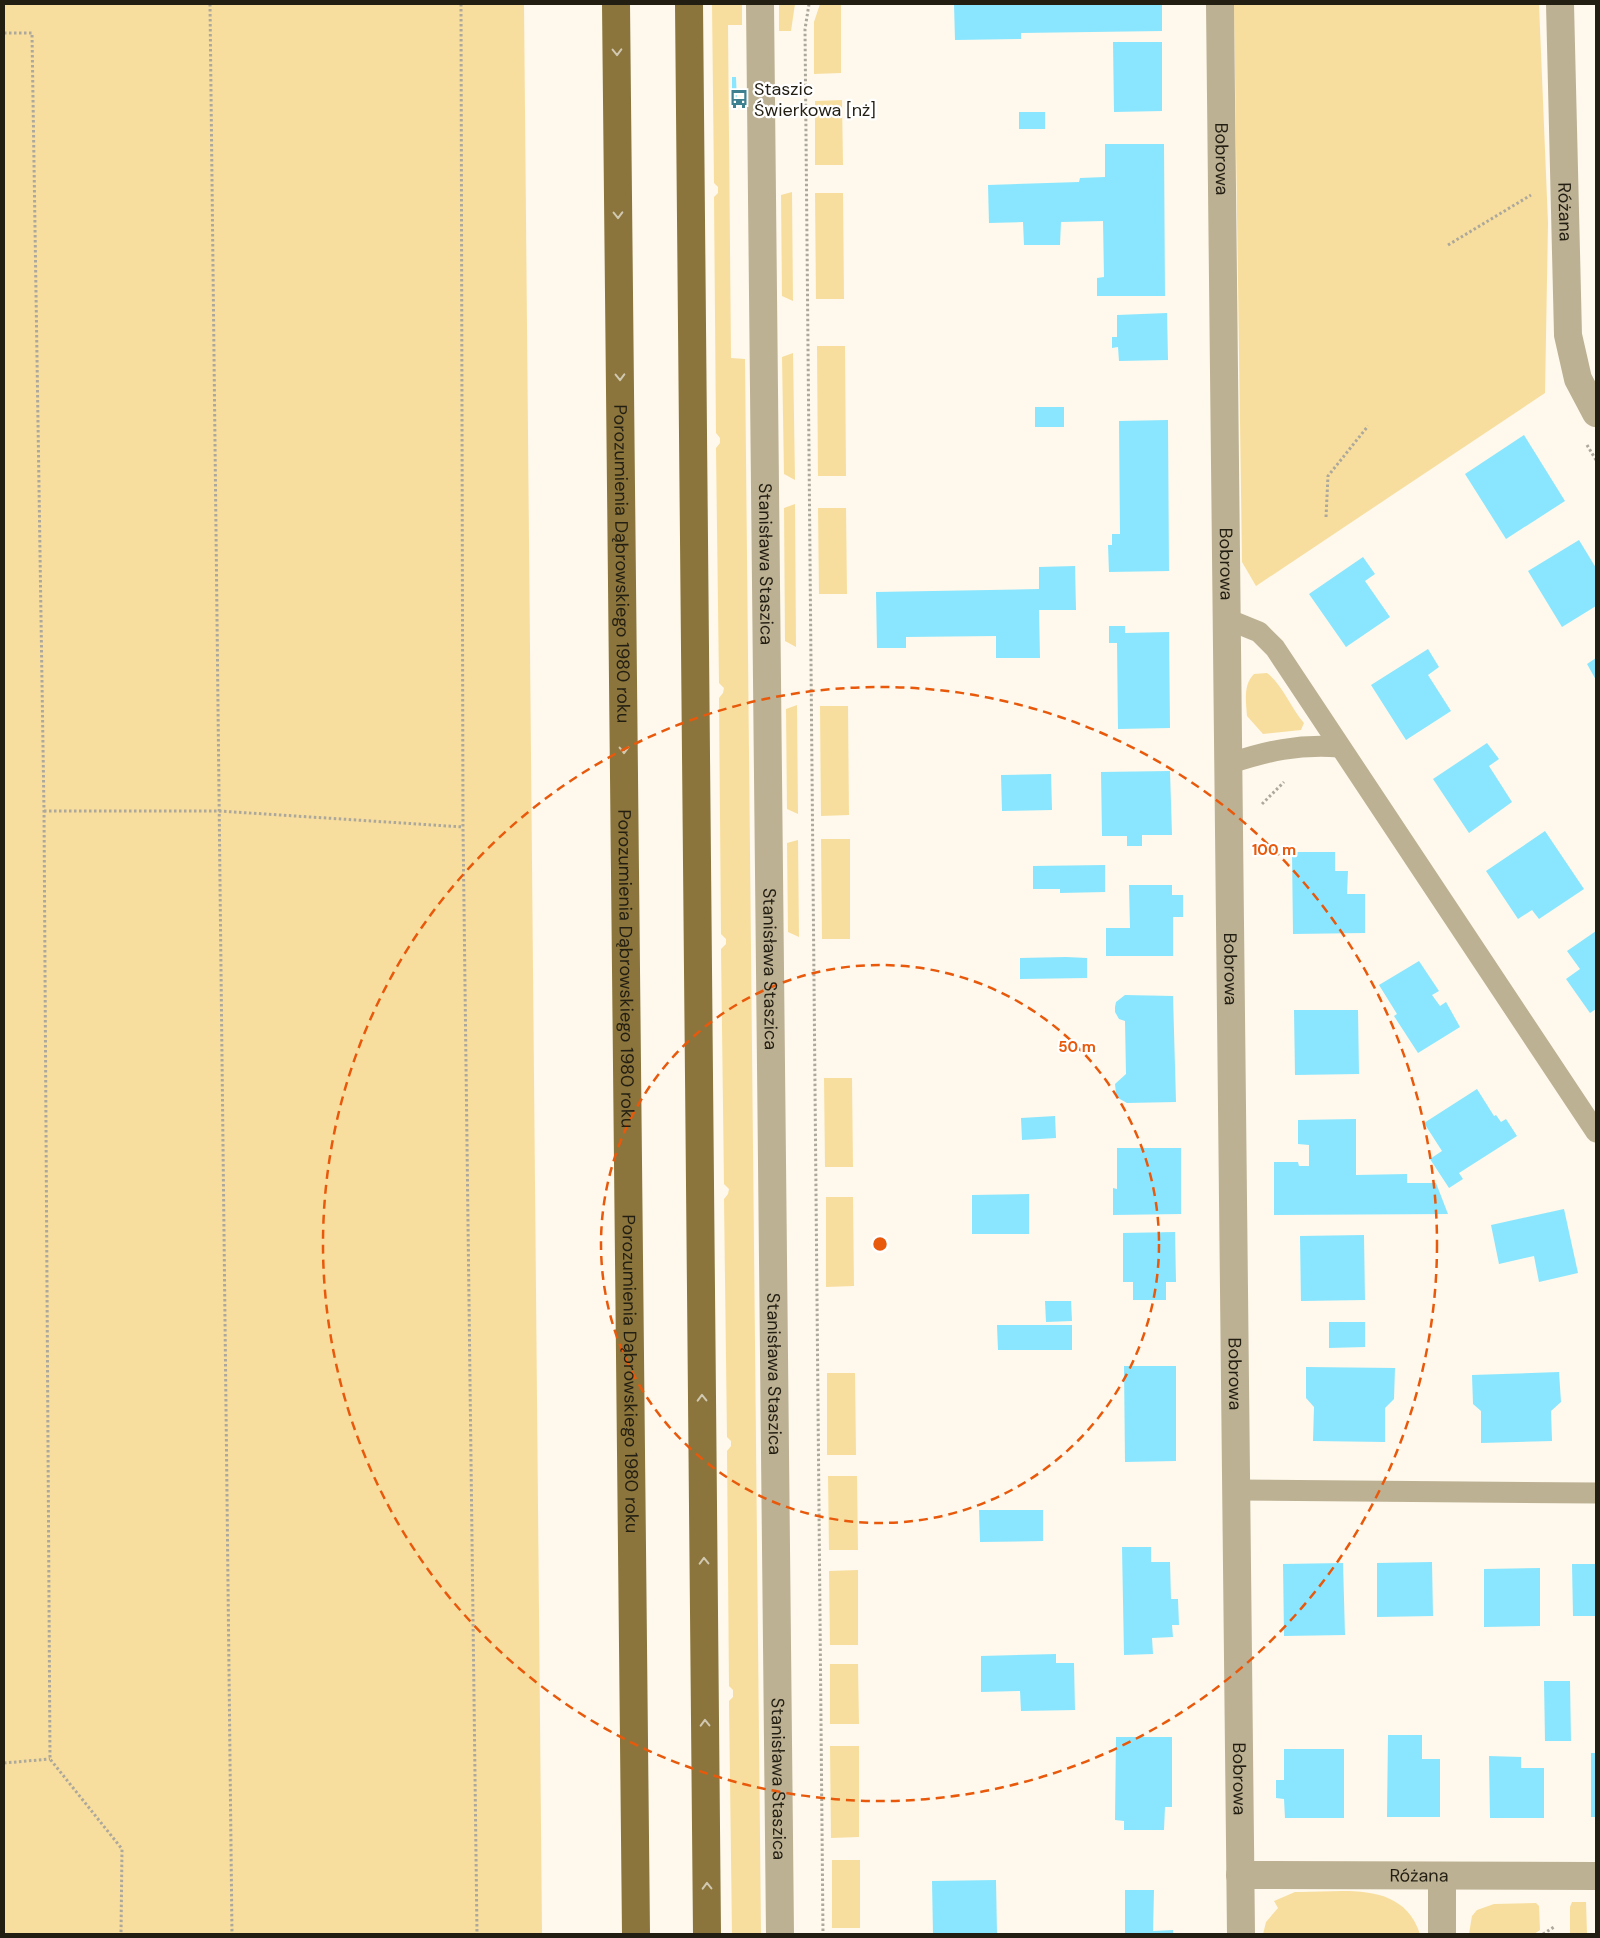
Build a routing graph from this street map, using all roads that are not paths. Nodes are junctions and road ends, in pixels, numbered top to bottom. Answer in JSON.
{"nodes":[{"id":1,"x":616,"y":4,"type":"edge"},
{"id":2,"x":689,"y":4,"type":"edge"},
{"id":3,"x":760,"y":4,"type":"edge"},
{"id":4,"x":1220,"y":4,"type":"edge"},
{"id":5,"x":1560,"y":4,"type":"edge"},
{"id":6,"x":1596,"y":413,"type":"edge"},
{"id":7,"x":1227,"y":619,"type":"junction"},
{"id":8,"x":1339,"y":747,"type":"junction"},
{"id":9,"x":1228,"y":764,"type":"junction"},
{"id":10,"x":1596,"y":1132,"type":"edge"},
{"id":11,"x":1236,"y":1490,"type":"junction"},
{"id":12,"x":1596,"y":1493,"type":"edge"},
{"id":13,"x":1240,"y":1875,"type":"junction"},
{"id":14,"x":1596,"y":1876,"type":"edge"},
{"id":15,"x":1442,"y":1877,"type":"junction"},
{"id":16,"x":636,"y":1934,"type":"edge"},
{"id":17,"x":707,"y":1934,"type":"edge"},
{"id":18,"x":780,"y":1934,"type":"edge"},
{"id":19,"x":1241,"y":1934,"type":"edge"},
{"id":20,"x":1442,"y":1934,"type":"edge"}],
"edges":[{"from":1,"to":16,"type":"main road","name":"Porozumienia Dąbrowskiego 1980 roku","one_way":true},
{"from":17,"to":2,"type":"main road","one_way":true},
{"from":3,"to":18,"type":"street","name":"Stanisława Staszica"},
{"from":4,"to":7,"type":"street","name":"Bobrowa"},
{"from":5,"to":6,"type":"street","name":"Różana"},
{"from":7,"to":8,"type":"lane"},
{"from":7,"to":9,"type":"street","name":"Bobrowa"},
{"from":8,"to":9,"type":"lane"},
{"from":8,"to":10,"type":"lane"},
{"from":9,"to":11,"type":"street","name":"Bobrowa"},
{"from":11,"to":12,"type":"lane"},
{"from":11,"to":13,"type":"street","name":"Bobrowa"},
{"from":13,"to":15,"type":"street","name":"Różana"},
{"from":13,"to":19,"type":"street","name":"Bobrowa"},
{"from":14,"to":15,"type":"street","name":"Różana"},
{"from":15,"to":20,"type":"street"}]}
